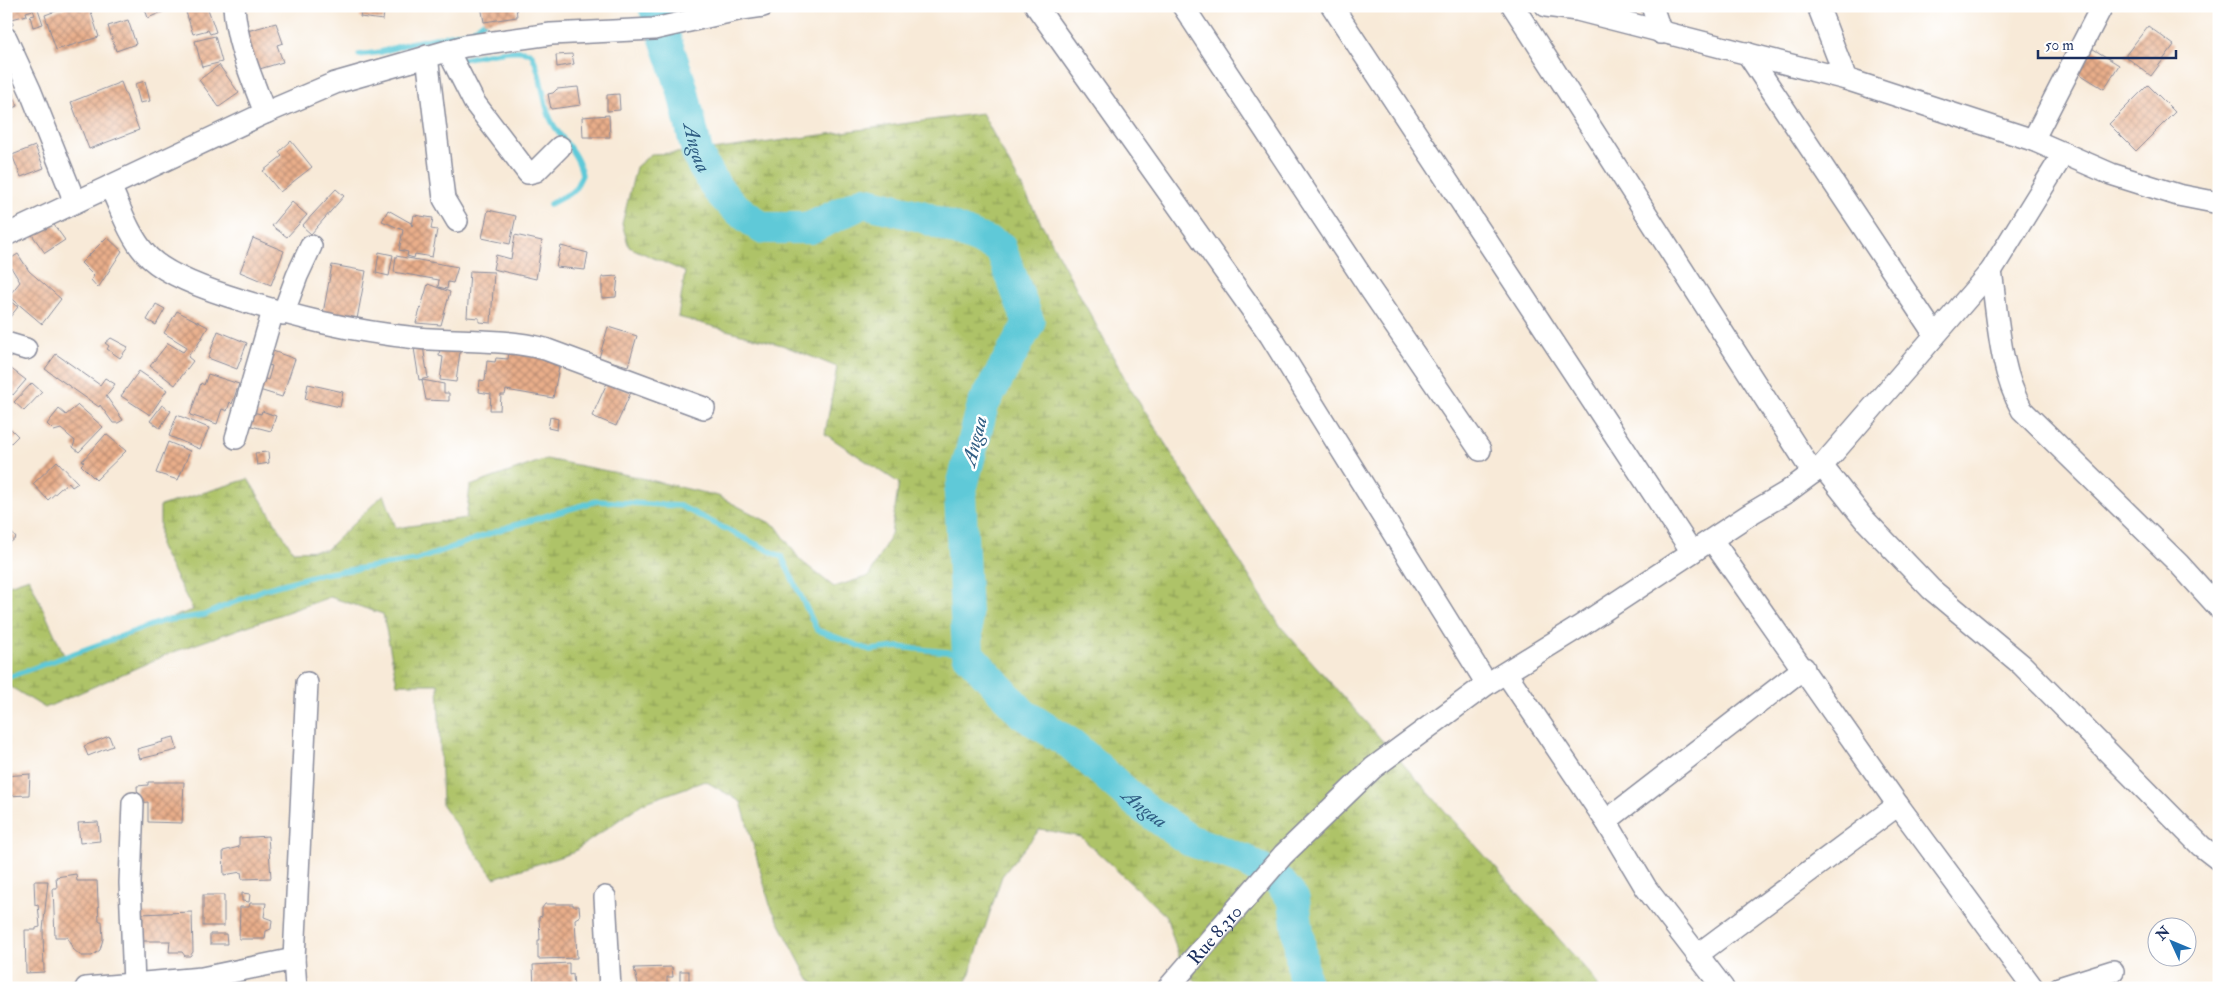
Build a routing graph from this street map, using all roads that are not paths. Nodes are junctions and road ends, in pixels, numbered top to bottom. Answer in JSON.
{"nodes":[{"id":1,"x":234,"y":6,"type":"edge"},
{"id":2,"x":763,"y":6,"type":"edge"},
{"id":3,"x":1036,"y":6,"type":"edge"},
{"id":4,"x":1183,"y":6,"type":"edge"},
{"id":5,"x":1332,"y":6,"type":"edge"},
{"id":6,"x":1513,"y":6,"type":"edge"},
{"id":7,"x":1546,"y":6,"type":"edge"},
{"id":8,"x":1652,"y":6,"type":"edge"},
{"id":9,"x":1818,"y":6,"type":"edge"},
{"id":10,"x":2102,"y":6,"type":"edge"},
{"id":11,"x":1661,"y":32,"type":"junction"},
{"id":12,"x":6,"y":38,"type":"edge"},
{"id":13,"x":448,"y":51,"type":"junction"},
{"id":14,"x":1747,"y":53,"type":"junction"},
{"id":15,"x":428,"y":56,"type":"junction"},
{"id":16,"x":1846,"y":79,"type":"junction"},
{"id":17,"x":265,"y":113,"type":"junction"},
{"id":18,"x":2033,"y":140,"type":"junction"},
{"id":19,"x":560,"y":147,"type":"dead end"},
{"id":20,"x":2064,"y":153,"type":"junction"},
{"id":21,"x":110,"y":186,"type":"junction"},
{"id":22,"x":75,"y":202,"type":"junction"},
{"id":23,"x":2219,"y":203,"type":"edge"},
{"id":24,"x":457,"y":221,"type":"dead end"},
{"id":25,"x":6,"y":235,"type":"edge"},
{"id":26,"x":311,"y":246,"type":"dead end"},
{"id":27,"x":1991,"y":271,"type":"junction"},
{"id":28,"x":278,"y":313,"type":"junction"},
{"id":29,"x":1935,"y":335,"type":"junction"},
{"id":30,"x":704,"y":408,"type":"dead end"},
{"id":31,"x":236,"y":438,"type":"dead end"},
{"id":32,"x":1480,"y":450,"type":"dead end"},
{"id":33,"x":1818,"y":470,"type":"junction"},
{"id":34,"x":1712,"y":540,"type":"junction"},
{"id":35,"x":1692,"y":552,"type":"junction"},
{"id":36,"x":2219,"y":608,"type":"edge"},
{"id":37,"x":1804,"y":668,"type":"junction"},
{"id":38,"x":1506,"y":673,"type":"junction"},
{"id":39,"x":307,"y":683,"type":"dead end"},
{"id":40,"x":1487,"y":684,"type":"junction"},
{"id":41,"x":133,"y":802,"type":"dead end"},
{"id":42,"x":1898,"y":805,"type":"junction"},
{"id":43,"x":1606,"y":821,"type":"junction"},
{"id":44,"x":2219,"y":860,"type":"edge"},
{"id":45,"x":605,"y":897,"type":"dead end"},
{"id":46,"x":1697,"y":955,"type":"junction"},
{"id":47,"x":294,"y":959,"type":"junction"},
{"id":48,"x":2113,"y":971,"type":"dead end"},
{"id":49,"x":134,"y":984,"type":"junction"},
{"id":50,"x":86,"y":988,"type":"edge"},
{"id":51,"x":296,"y":988,"type":"edge"},
{"id":52,"x":610,"y":988,"type":"edge"},
{"id":53,"x":1168,"y":988,"type":"edge"},
{"id":54,"x":1723,"y":988,"type":"edge"},
{"id":55,"x":2033,"y":988,"type":"edge"},
{"id":56,"x":2059,"y":988,"type":"edge"}],
"edges":[{"from":1,"to":17,"type":"street"},
{"from":2,"to":13,"type":"street"},
{"from":3,"to":40,"type":"street"},
{"from":4,"to":32,"type":"street"},
{"from":5,"to":35,"type":"street"},
{"from":6,"to":33,"type":"street"},
{"from":7,"to":11,"type":"street"},
{"from":8,"to":11,"type":"street"},
{"from":9,"to":16,"type":"street"},
{"from":10,"to":18,"type":"street"},
{"from":11,"to":14,"type":"street"},
{"from":12,"to":22,"type":"street"},
{"from":13,"to":15,"type":"street"},
{"from":13,"to":19,"type":"street"},
{"from":14,"to":16,"type":"street"},
{"from":14,"to":29,"type":"street"},
{"from":15,"to":17,"type":"street"},
{"from":15,"to":24,"type":"street"},
{"from":16,"to":18,"type":"street"},
{"from":17,"to":21,"type":"street"},
{"from":18,"to":20,"type":"street"},
{"from":20,"to":23,"type":"street"},
{"from":20,"to":27,"type":"street","name":"Rue 8.310"},
{"from":21,"to":22,"type":"street"},
{"from":21,"to":28,"type":"street"},
{"from":22,"to":25,"type":"street"},
{"from":26,"to":28,"type":"street"},
{"from":27,"to":29,"type":"street","name":"Rue 8.310"},
{"from":27,"to":36,"type":"street"},
{"from":28,"to":30,"type":"street"},
{"from":28,"to":31,"type":"street"},
{"from":29,"to":33,"type":"street","name":"Rue 8.310"},
{"from":33,"to":34,"type":"street","name":"Rue 8.310"},
{"from":33,"to":44,"type":"street"},
{"from":34,"to":35,"type":"street","name":"Rue 8.310"},
{"from":34,"to":37,"type":"street"},
{"from":35,"to":38,"type":"street","name":"Rue 8.310"},
{"from":37,"to":42,"type":"street"},
{"from":37,"to":43,"type":"street"},
{"from":38,"to":40,"type":"street","name":"Rue 8.310"},
{"from":38,"to":43,"type":"street"},
{"from":39,"to":47,"type":"street"},
{"from":40,"to":53,"type":"street","name":"Rue 8.310"},
{"from":41,"to":49,"type":"street"},
{"from":42,"to":46,"type":"street"},
{"from":42,"to":55,"type":"street"},
{"from":43,"to":46,"type":"street"},
{"from":45,"to":52,"type":"street"},
{"from":46,"to":54,"type":"street"},
{"from":47,"to":49,"type":"street"},
{"from":47,"to":51,"type":"street"},
{"from":48,"to":56,"type":"street"},
{"from":49,"to":50,"type":"street"}]}
